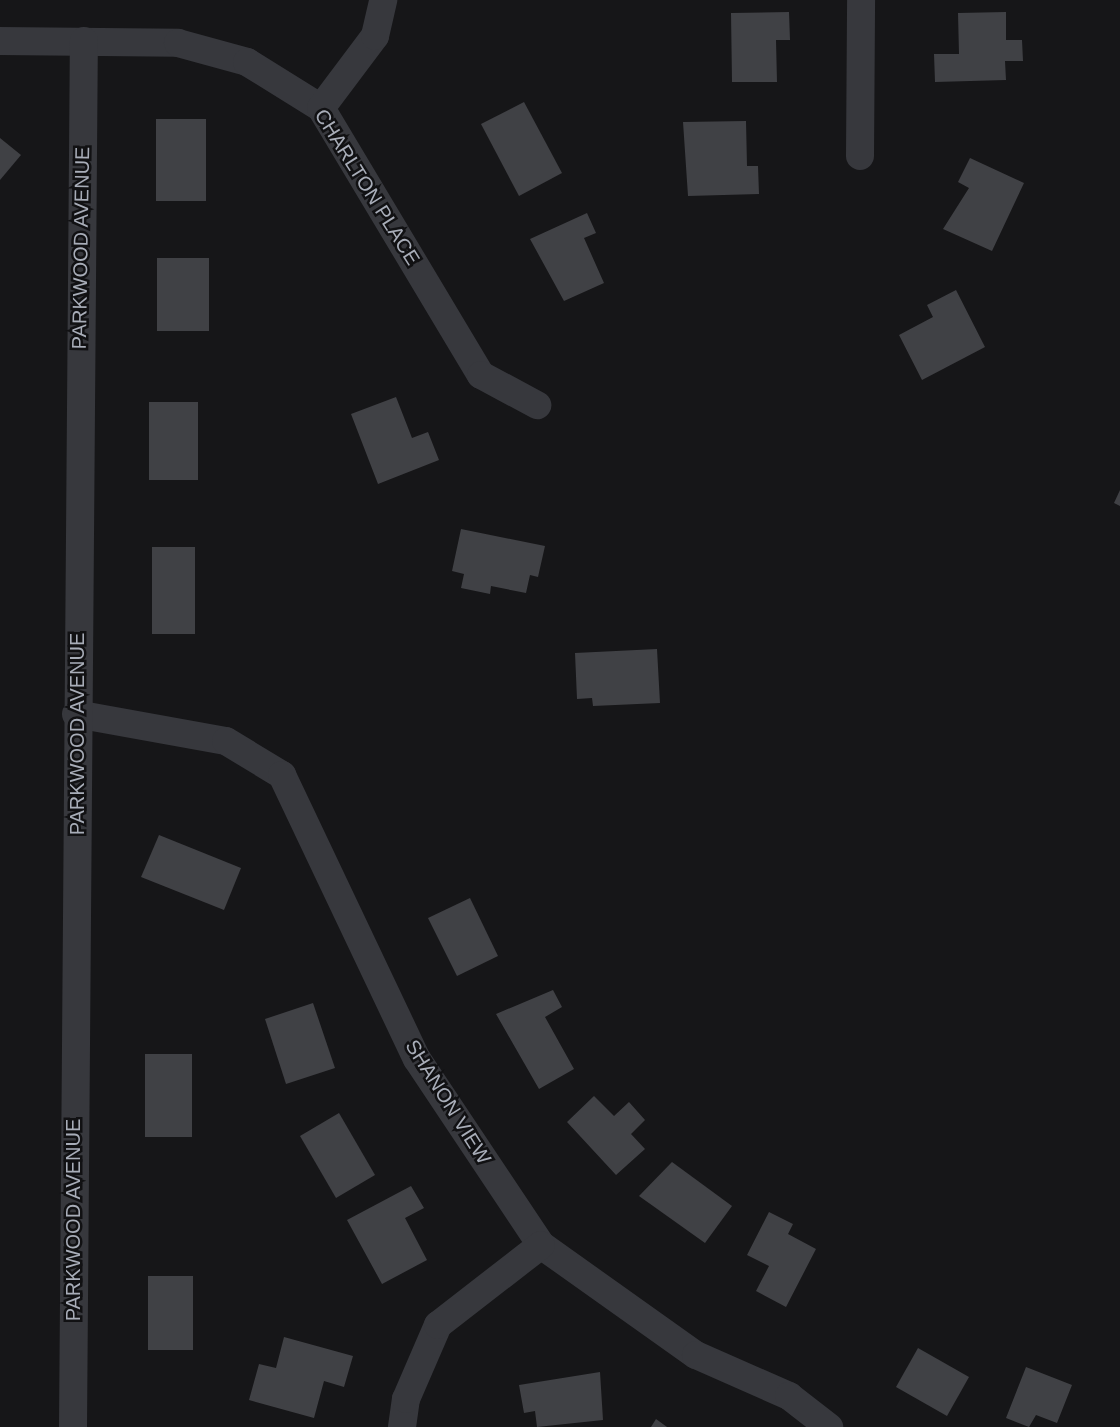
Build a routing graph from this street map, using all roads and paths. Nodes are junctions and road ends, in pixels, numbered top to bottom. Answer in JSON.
{"nodes":[{"id":1,"x":383,"y":0,"type":"edge"},
{"id":2,"x":861,"y":0,"type":"edge"},
{"id":3,"x":0,"y":41,"type":"edge"},
{"id":4,"x":84,"y":41,"type":"junction"},
{"id":5,"x":321,"y":108,"type":"junction"},
{"id":6,"x":860,"y":156,"type":"dead end"},
{"id":7,"x":537,"y":405,"type":"dead end"},
{"id":8,"x":76,"y":714,"type":"junction"},
{"id":9,"x":541,"y":1245,"type":"junction"},
{"id":10,"x":73,"y":1427,"type":"edge"},
{"id":11,"x":402,"y":1427,"type":"edge"},
{"id":12,"x":829,"y":1427,"type":"edge"}],
"edges":[{"from":1,"to":5,"type":"street"},
{"from":2,"to":6,"type":"street"},
{"from":3,"to":4,"type":"street","name":"CHARLTON PLACE"},
{"from":4,"to":5,"type":"street","name":"CHARLTON PLACE"},
{"from":4,"to":8,"type":"street","name":"PARKWOOD AVENUE"},
{"from":5,"to":7,"type":"street","name":"CHARLTON PLACE"},
{"from":8,"to":9,"type":"street","name":"SHANON VIEW"},
{"from":8,"to":10,"type":"street","name":"PARKWOOD AVENUE"},
{"from":9,"to":11,"type":"street"},
{"from":9,"to":12,"type":"street","name":"SHANON VIEW"}]}
